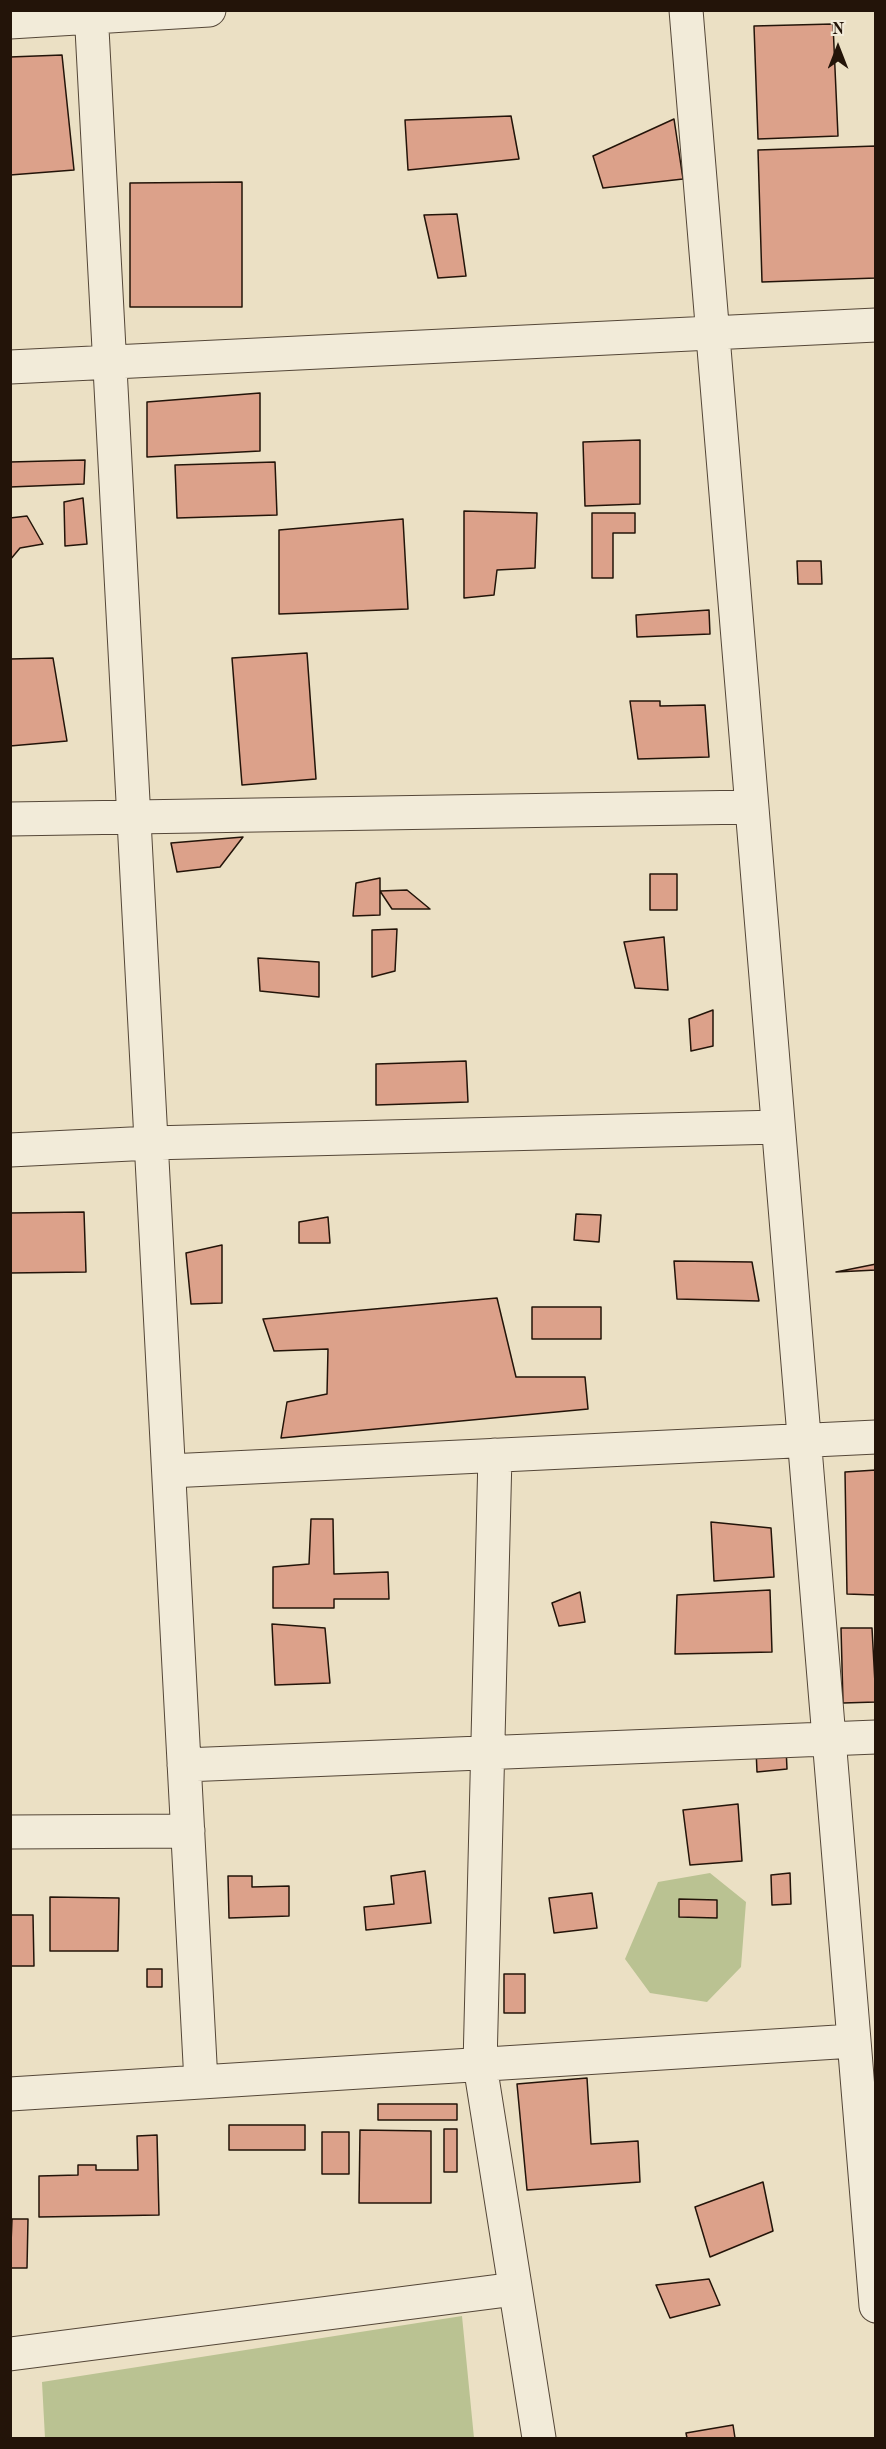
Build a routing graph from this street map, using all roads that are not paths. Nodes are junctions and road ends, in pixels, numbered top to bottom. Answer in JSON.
{"nodes":[{"id":1,"x":209,"y":10,"type":"edge"},
{"id":2,"x":686,"y":10,"type":"edge"},
{"id":3,"x":91,"y":14,"type":"edge"},
{"id":4,"x":10,"y":22,"type":"edge"},
{"id":5,"x":876,"y":325,"type":"edge"},
{"id":6,"x":713,"y":333,"type":"junction"},
{"id":7,"x":110,"y":362,"type":"junction"},
{"id":8,"x":10,"y":367,"type":"edge"},
{"id":9,"x":752,"y":807,"type":"junction"},
{"id":10,"x":133,"y":817,"type":"junction"},
{"id":11,"x":10,"y":819,"type":"edge"},
{"id":12,"x":778,"y":1127,"type":"junction"},
{"id":13,"x":151,"y":1143,"type":"junction"},
{"id":14,"x":10,"y":1150,"type":"edge"},
{"id":15,"x":876,"y":1437,"type":"edge"},
{"id":16,"x":804,"y":1440,"type":"junction"},
{"id":17,"x":495,"y":1455,"type":"junction"},
{"id":18,"x":169,"y":1471,"type":"junction"},
{"id":19,"x":876,"y":1737,"type":"edge"},
{"id":20,"x":829,"y":1739,"type":"junction"},
{"id":21,"x":488,"y":1754,"type":"junction"},
{"id":22,"x":184,"y":1765,"type":"junction"},
{"id":23,"x":188,"y":1831,"type":"junction"},
{"id":24,"x":10,"y":1832,"type":"edge"},
{"id":25,"x":853,"y":2041,"type":"junction"},
{"id":26,"x":480,"y":2065,"type":"junction"},
{"id":27,"x":201,"y":2082,"type":"junction"},
{"id":28,"x":10,"y":2094,"type":"edge"},
{"id":29,"x":515,"y":2289,"type":"junction"},
{"id":30,"x":876,"y":2306,"type":"edge"},
{"id":31,"x":10,"y":2354,"type":"edge"},
{"id":32,"x":539,"y":2439,"type":"edge"}],
"edges":[{"from":1,"to":3,"type":"street"},
{"from":2,"to":6,"type":"street"},
{"from":3,"to":4,"type":"street"},
{"from":3,"to":7,"type":"street"},
{"from":5,"to":6,"type":"street"},
{"from":6,"to":7,"type":"street"},
{"from":6,"to":9,"type":"street"},
{"from":7,"to":8,"type":"street"},
{"from":7,"to":10,"type":"street"},
{"from":9,"to":10,"type":"street"},
{"from":9,"to":12,"type":"street"},
{"from":10,"to":11,"type":"street"},
{"from":10,"to":13,"type":"street"},
{"from":12,"to":13,"type":"street"},
{"from":12,"to":16,"type":"street"},
{"from":13,"to":14,"type":"street"},
{"from":13,"to":18,"type":"street"},
{"from":15,"to":16,"type":"street"},
{"from":16,"to":17,"type":"street"},
{"from":16,"to":20,"type":"street"},
{"from":17,"to":18,"type":"street"},
{"from":17,"to":21,"type":"street"},
{"from":18,"to":22,"type":"street"},
{"from":19,"to":20,"type":"street"},
{"from":20,"to":21,"type":"street"},
{"from":20,"to":25,"type":"street"},
{"from":21,"to":22,"type":"street"},
{"from":21,"to":26,"type":"street"},
{"from":22,"to":23,"type":"street"},
{"from":23,"to":24,"type":"street"},
{"from":23,"to":27,"type":"street"},
{"from":25,"to":26,"type":"street"},
{"from":25,"to":30,"type":"street"},
{"from":26,"to":27,"type":"street"},
{"from":26,"to":29,"type":"street"},
{"from":27,"to":28,"type":"street"},
{"from":29,"to":31,"type":"street"},
{"from":29,"to":32,"type":"street"}]}
